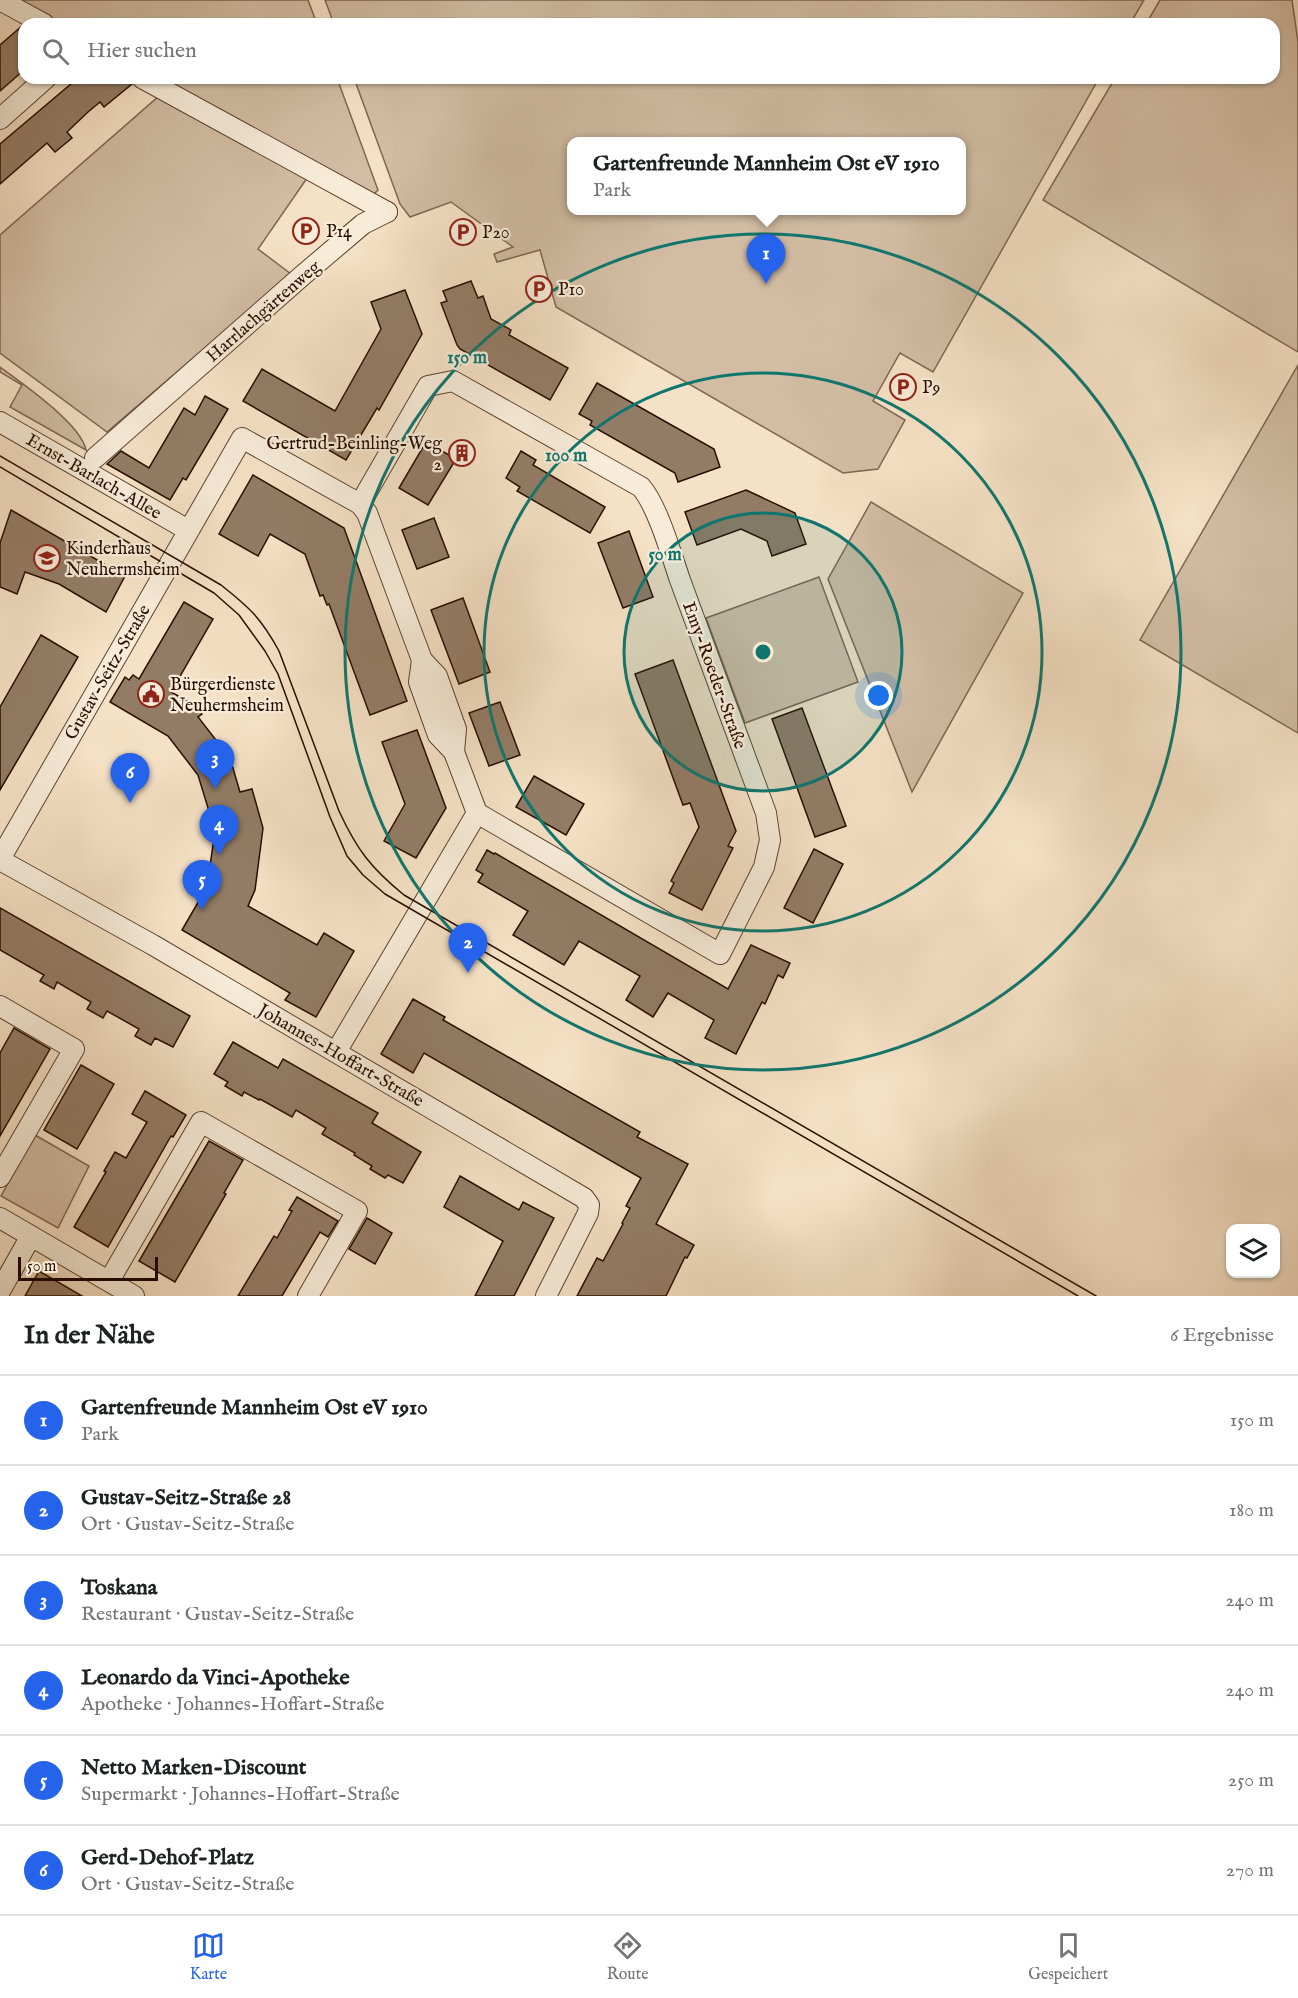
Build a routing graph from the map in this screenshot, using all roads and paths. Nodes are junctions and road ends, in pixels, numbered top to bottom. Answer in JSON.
{"nodes":[{"id":1,"x":0,"y":0,"type":"edge"},
{"id":2,"x":33,"y":18,"type":"edge"},
{"id":3,"x":39,"y":84,"type":"edge"},
{"id":4,"x":153,"y":84,"type":"edge"},
{"id":5,"x":0,"y":119,"type":"edge"},
{"id":6,"x":0,"y":422,"type":"edge"},
{"id":7,"x":95,"y":458,"type":"dead end"},
{"id":8,"x":360,"y":504,"type":"junction"},
{"id":9,"x":189,"y":530,"type":"junction"},
{"id":10,"x":477,"y":813,"type":"junction"},
{"id":11,"x":0,"y":860,"type":"edge"},
{"id":12,"x":0,"y":1006,"type":"edge"},
{"id":13,"x":336,"y":1052,"type":"junction"},
{"id":14,"x":0,"y":1177,"type":"edge"},
{"id":15,"x":0,"y":1218,"type":"edge"},
{"id":16,"x":31,"y":1236,"type":"junction"},
{"id":17,"x":109,"y":1281,"type":"junction"},
{"id":18,"x":0,"y":1291,"type":"edge"},
{"id":19,"x":134,"y":1296,"type":"edge"},
{"id":20,"x":308,"y":1296,"type":"edge"},
{"id":21,"x":546,"y":1296,"type":"edge"}],
"edges":[{"from":1,"to":2,"type":"street"},
{"from":3,"to":5,"type":"street"},
{"from":4,"to":7,"type":"street","name":"Harrlachgärtenweg"},
{"from":6,"to":9,"type":"street","name":"Ernst-Barlach-Allee"},
{"from":8,"to":9,"type":"street","name":"Gustav-Seitz-Straße"},
{"from":8,"to":10,"type":"street"},
{"from":8,"to":10,"type":"street","name":"Emy-Roeder-Straße"},
{"from":9,"to":11,"type":"street","name":"Gustav-Seitz-Straße"},
{"from":10,"to":13,"type":"street"},
{"from":11,"to":13,"type":"street","name":"Johannes-Hoffart-Straße"},
{"from":12,"to":14,"type":"street"},
{"from":13,"to":21,"type":"street","name":"Johannes-Hoffart-Straße"},
{"from":15,"to":16,"type":"street"},
{"from":16,"to":17,"type":"street"},
{"from":16,"to":18,"type":"street"},
{"from":17,"to":19,"type":"street"},
{"from":17,"to":20,"type":"street"}]}
